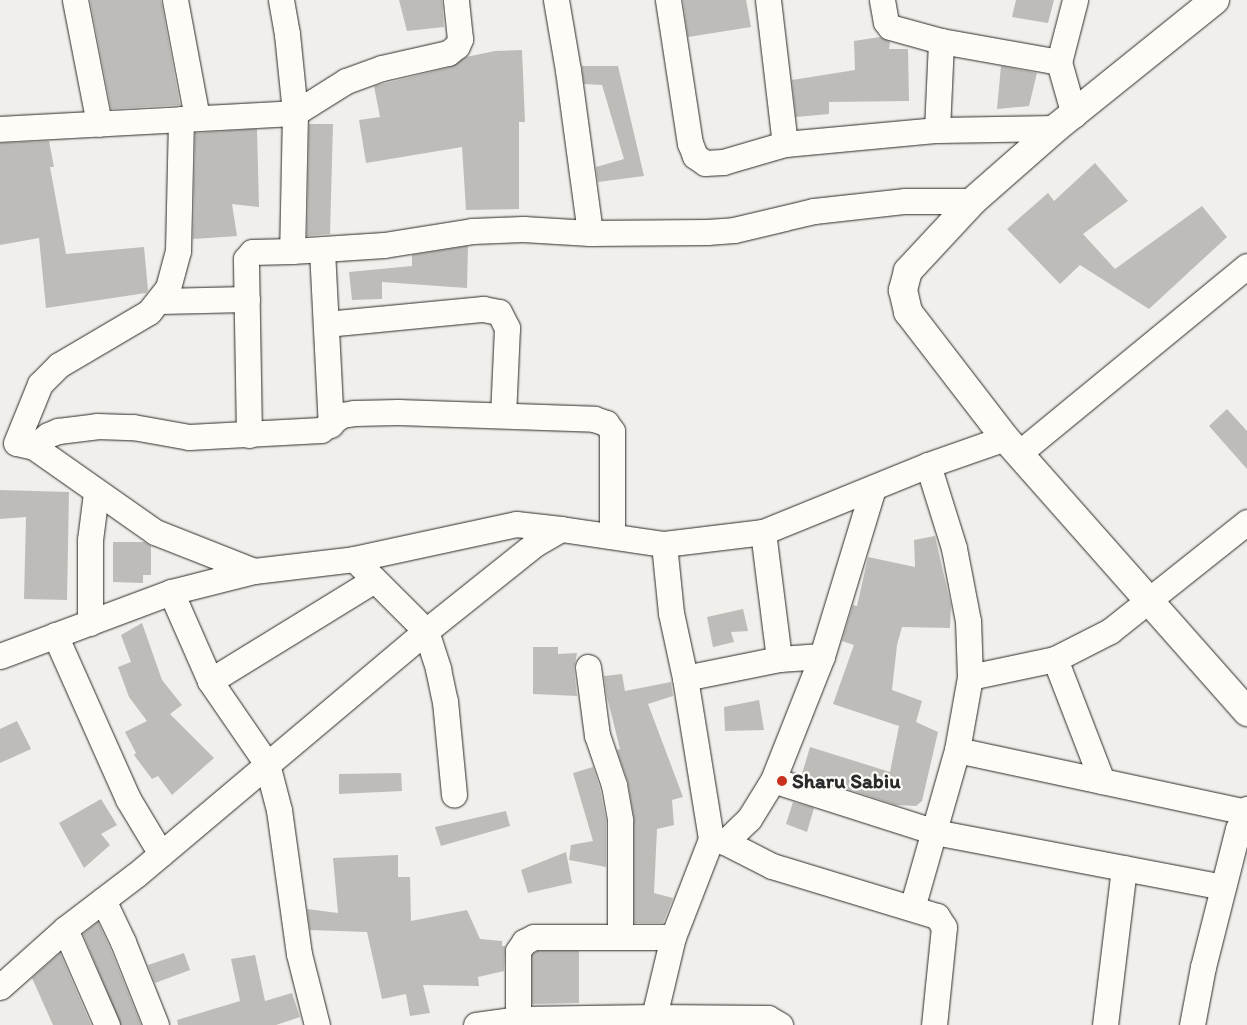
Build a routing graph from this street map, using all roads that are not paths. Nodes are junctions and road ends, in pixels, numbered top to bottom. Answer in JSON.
{"nodes":[{"id":1,"x":75,"y":0,"type":"edge"},
{"id":2,"x":175,"y":0,"type":"edge"},
{"id":3,"x":281,"y":0,"type":"edge"},
{"id":4,"x":456,"y":0,"type":"edge"},
{"id":5,"x":556,"y":0,"type":"edge"},
{"id":6,"x":668,"y":0,"type":"edge"},
{"id":7,"x":768,"y":0,"type":"edge"},
{"id":8,"x":882,"y":0,"type":"edge"},
{"id":9,"x":1075,"y":0,"type":"edge"},
{"id":10,"x":1215,"y":0,"type":"edge"},
{"id":11,"x":941,"y":42,"type":"junction"},
{"id":12,"x":1059,"y":62,"type":"junction"},
{"id":13,"x":295,"y":113,"type":"junction"},
{"id":14,"x":189,"y":119,"type":"junction"},
{"id":15,"x":1065,"y":121,"type":"junction"},
{"id":16,"x":99,"y":124,"type":"junction"},
{"id":17,"x":0,"y":129,"type":"edge"},
{"id":18,"x":937,"y":130,"type":"junction"},
{"id":19,"x":785,"y":144,"type":"junction"},
{"id":20,"x":973,"y":201,"type":"junction"},
{"id":21,"x":590,"y":233,"type":"junction"},
{"id":22,"x":322,"y":250,"type":"junction"},
{"id":23,"x":292,"y":251,"type":"junction"},
{"id":24,"x":1247,"y":266,"type":"edge"},
{"id":25,"x":247,"y":299,"type":"junction"},
{"id":26,"x":160,"y":301,"type":"junction"},
{"id":27,"x":326,"y":324,"type":"junction"},
{"id":28,"x":503,"y":415,"type":"junction"},
{"id":29,"x":331,"y":425,"type":"junction"},
{"id":30,"x":249,"y":436,"type":"junction"},
{"id":31,"x":17,"y":444,"type":"edge"},
{"id":32,"x":1011,"y":446,"type":"junction"},
{"id":33,"x":928,"y":465,"type":"junction"},
{"id":34,"x":873,"y":488,"type":"junction"},
{"id":35,"x":96,"y":493,"type":"junction"},
{"id":36,"x":1247,"y":522,"type":"edge"},
{"id":37,"x":561,"y":529,"type":"junction"},
{"id":38,"x":763,"y":532,"type":"junction"},
{"id":39,"x":612,"y":536,"type":"junction"},
{"id":40,"x":664,"y":544,"type":"junction"},
{"id":41,"x":354,"y":559,"type":"junction"},
{"id":42,"x":254,"y":571,"type":"junction"},
{"id":43,"x":374,"y":580,"type":"junction"},
{"id":44,"x":171,"y":592,"type":"junction"},
{"id":45,"x":1149,"y":602,"type":"junction"},
{"id":46,"x":90,"y":623,"type":"junction"},
{"id":47,"x":426,"y":631,"type":"junction"},
{"id":48,"x":55,"y":636,"type":"junction"},
{"id":49,"x":0,"y":656,"type":"edge"},
{"id":50,"x":822,"y":656,"type":"junction"},
{"id":51,"x":779,"y":659,"type":"junction"},
{"id":52,"x":1055,"y":659,"type":"junction"},
{"id":53,"x":588,"y":667,"type":"dead end"},
{"id":54,"x":970,"y":677,"type":"junction"},
{"id":55,"x":685,"y":678,"type":"junction"},
{"id":56,"x":210,"y":681,"type":"junction"},
{"id":57,"x":1247,"y":712,"type":"edge"},
{"id":58,"x":957,"y":750,"type":"junction"},
{"id":59,"x":267,"y":764,"type":"junction"},
{"id":60,"x":774,"y":780,"type":"junction"},
{"id":61,"x":1102,"y":781,"type":"junction"},
{"id":62,"x":454,"y":795,"type":"dead end"},
{"id":63,"x":1246,"y":810,"type":"edge"},
{"id":64,"x":935,"y":832,"type":"junction"},
{"id":65,"x":718,"y":841,"type":"junction"},
{"id":66,"x":160,"y":854,"type":"junction"},
{"id":67,"x":1124,"y":868,"type":"junction"},
{"id":68,"x":1223,"y":887,"type":"junction"},
{"id":69,"x":102,"y":900,"type":"junction"},
{"id":70,"x":912,"y":908,"type":"junction"},
{"id":71,"x":65,"y":929,"type":"junction"},
{"id":72,"x":620,"y":936,"type":"junction"},
{"id":73,"x":673,"y":937,"type":"junction"},
{"id":74,"x":0,"y":987,"type":"edge"},
{"id":75,"x":518,"y":1020,"type":"junction"},
{"id":76,"x":653,"y":1021,"type":"edge"},
{"id":77,"x":713,"y":1022,"type":"edge"},
{"id":78,"x":107,"y":1025,"type":"edge"},
{"id":79,"x":156,"y":1025,"type":"edge"},
{"id":80,"x":317,"y":1025,"type":"edge"},
{"id":81,"x":476,"y":1025,"type":"edge"},
{"id":82,"x":780,"y":1025,"type":"edge"},
{"id":83,"x":934,"y":1025,"type":"edge"},
{"id":84,"x":1105,"y":1025,"type":"edge"},
{"id":85,"x":1192,"y":1025,"type":"edge"}],
"edges":[{"from":1,"to":16,"type":"street"},
{"from":2,"to":14,"type":"street"},
{"from":3,"to":13,"type":"street"},
{"from":4,"to":13,"type":"street"},
{"from":5,"to":21,"type":"street"},
{"from":6,"to":19,"type":"street"},
{"from":7,"to":19,"type":"street"},
{"from":8,"to":11,"type":"street"},
{"from":9,"to":12,"type":"street"},
{"from":10,"to":15,"type":"street"},
{"from":11,"to":12,"type":"street"},
{"from":11,"to":18,"type":"street"},
{"from":12,"to":15,"type":"street"},
{"from":13,"to":14,"type":"street"},
{"from":13,"to":23,"type":"street"},
{"from":14,"to":16,"type":"street"},
{"from":14,"to":26,"type":"street"},
{"from":15,"to":18,"type":"street"},
{"from":15,"to":20,"type":"street"},
{"from":16,"to":17,"type":"street"},
{"from":18,"to":19,"type":"street"},
{"from":20,"to":21,"type":"street"},
{"from":20,"to":32,"type":"street"},
{"from":21,"to":22,"type":"street"},
{"from":22,"to":23,"type":"street"},
{"from":22,"to":27,"type":"street"},
{"from":23,"to":25,"type":"street"},
{"from":24,"to":32,"type":"street"},
{"from":25,"to":26,"type":"street"},
{"from":25,"to":30,"type":"street"},
{"from":26,"to":31,"type":"street"},
{"from":27,"to":28,"type":"street"},
{"from":27,"to":29,"type":"street"},
{"from":28,"to":29,"type":"street"},
{"from":28,"to":39,"type":"street"},
{"from":29,"to":30,"type":"street"},
{"from":30,"to":31,"type":"street"},
{"from":31,"to":35,"type":"street"},
{"from":32,"to":33,"type":"street"},
{"from":32,"to":45,"type":"street"},
{"from":33,"to":34,"type":"street"},
{"from":33,"to":54,"type":"street"},
{"from":34,"to":38,"type":"street"},
{"from":34,"to":50,"type":"street"},
{"from":35,"to":42,"type":"street"},
{"from":35,"to":46,"type":"street"},
{"from":36,"to":45,"type":"street"},
{"from":37,"to":39,"type":"street"},
{"from":37,"to":41,"type":"street"},
{"from":37,"to":47,"type":"street"},
{"from":38,"to":40,"type":"street"},
{"from":38,"to":51,"type":"street"},
{"from":39,"to":40,"type":"street"},
{"from":40,"to":55,"type":"street"},
{"from":41,"to":42,"type":"street"},
{"from":41,"to":43,"type":"street"},
{"from":42,"to":44,"type":"street"},
{"from":43,"to":47,"type":"street"},
{"from":43,"to":56,"type":"street"},
{"from":44,"to":46,"type":"street"},
{"from":44,"to":56,"type":"street"},
{"from":45,"to":52,"type":"street"},
{"from":45,"to":57,"type":"street"},
{"from":46,"to":48,"type":"street"},
{"from":47,"to":59,"type":"street"},
{"from":47,"to":62,"type":"street"},
{"from":48,"to":49,"type":"street"},
{"from":48,"to":66,"type":"street"},
{"from":50,"to":51,"type":"street"},
{"from":50,"to":60,"type":"street"},
{"from":51,"to":55,"type":"street"},
{"from":52,"to":54,"type":"street"},
{"from":52,"to":61,"type":"street"},
{"from":53,"to":72,"type":"street"},
{"from":54,"to":58,"type":"street"},
{"from":55,"to":65,"type":"street"},
{"from":56,"to":59,"type":"street"},
{"from":58,"to":61,"type":"street"},
{"from":58,"to":64,"type":"street"},
{"from":59,"to":66,"type":"street"},
{"from":59,"to":80,"type":"street"},
{"from":60,"to":64,"type":"street"},
{"from":60,"to":65,"type":"street"},
{"from":61,"to":63,"type":"street"},
{"from":63,"to":68,"type":"street"},
{"from":64,"to":67,"type":"street"},
{"from":64,"to":70,"type":"street"},
{"from":65,"to":70,"type":"street"},
{"from":65,"to":73,"type":"street"},
{"from":66,"to":69,"type":"street"},
{"from":67,"to":68,"type":"street"},
{"from":67,"to":84,"type":"street"},
{"from":68,"to":85,"type":"street"},
{"from":69,"to":71,"type":"street"},
{"from":69,"to":79,"type":"street"},
{"from":70,"to":83,"type":"street"},
{"from":71,"to":74,"type":"street"},
{"from":71,"to":78,"type":"street"},
{"from":72,"to":73,"type":"street"},
{"from":72,"to":75,"type":"street"},
{"from":73,"to":76,"type":"street"},
{"from":75,"to":76,"type":"street"},
{"from":75,"to":81,"type":"street"},
{"from":76,"to":77,"type":"street"},
{"from":77,"to":82,"type":"street"}]}
